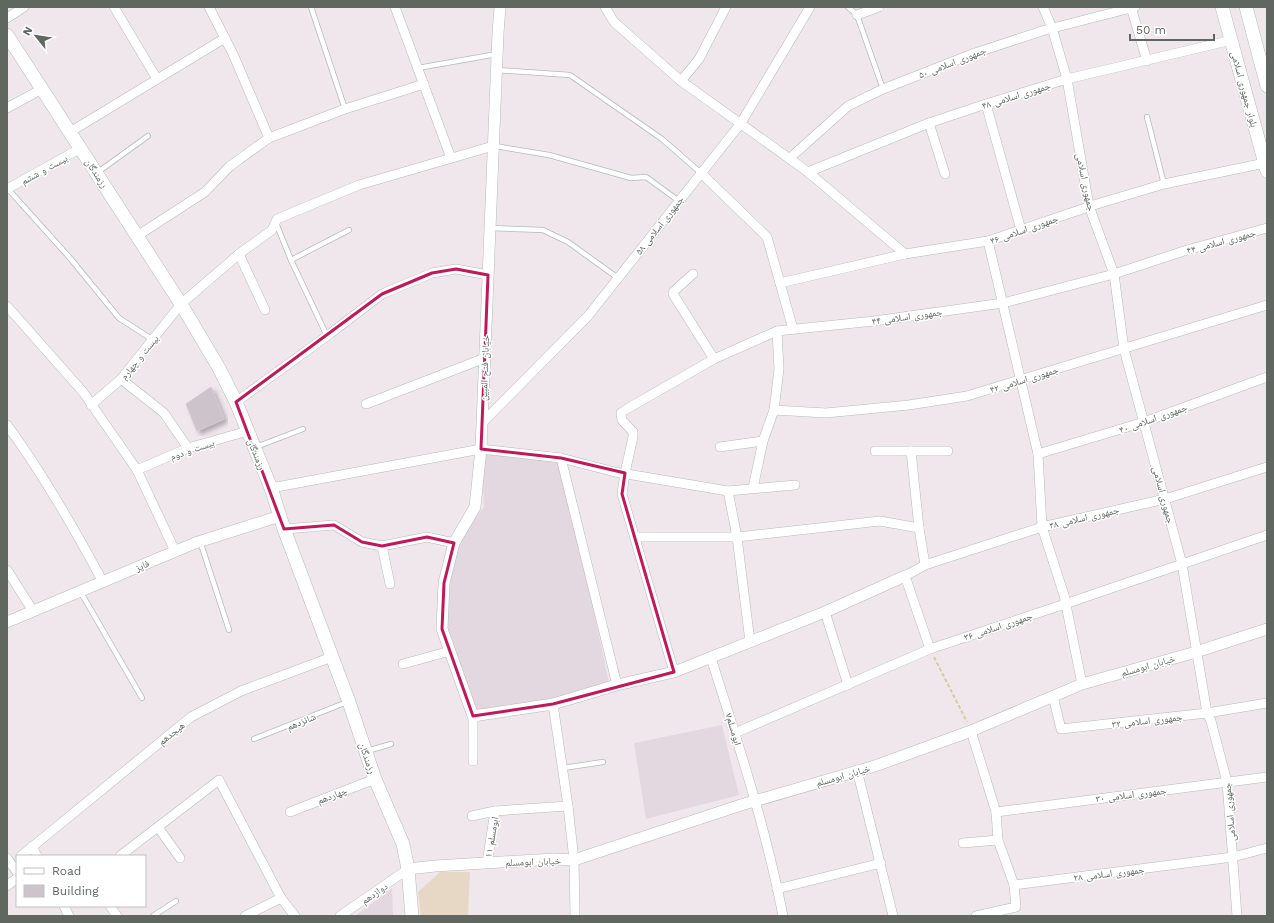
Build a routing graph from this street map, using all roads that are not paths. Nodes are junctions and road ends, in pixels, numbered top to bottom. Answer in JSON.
{"nodes":[{"id":1,"x":24,"y":7,"type":"edge"},
{"id":2,"x":114,"y":7,"type":"edge"},
{"id":3,"x":209,"y":7,"type":"edge"},
{"id":4,"x":311,"y":7,"type":"edge"},
{"id":5,"x":396,"y":7,"type":"edge"},
{"id":6,"x":500,"y":7,"type":"edge"},
{"id":7,"x":606,"y":7,"type":"edge"},
{"id":8,"x":726,"y":7,"type":"edge"},
{"id":9,"x":810,"y":7,"type":"edge"},
{"id":10,"x":848,"y":7,"type":"edge"},
{"id":11,"x":879,"y":7,"type":"edge"},
{"id":12,"x":1043,"y":7,"type":"edge"},
{"id":13,"x":1132,"y":7,"type":"edge"},
{"id":14,"x":1222,"y":7,"type":"edge"},
{"id":15,"x":1246,"y":7,"type":"edge"},
{"id":16,"x":857,"y":15,"type":"junction"},
{"id":17,"x":7,"y":18,"type":"edge"},
{"id":18,"x":1052,"y":28,"type":"junction"},
{"id":19,"x":7,"y":35,"type":"edge"},
{"id":20,"x":225,"y":38,"type":"junction"},
{"id":21,"x":1232,"y":40,"type":"junction"},
{"id":22,"x":497,"y":54,"type":"junction"},
{"id":23,"x":1147,"y":61,"type":"junction"},
{"id":24,"x":418,"y":68,"type":"junction"},
{"id":25,"x":496,"y":70,"type":"junction"},
{"id":26,"x":157,"y":79,"type":"junction"},
{"id":27,"x":1066,"y":79,"type":"junction"},
{"id":28,"x":681,"y":81,"type":"junction"},
{"id":29,"x":424,"y":84,"type":"junction"},
{"id":30,"x":1267,"y":84,"type":"edge"},
{"id":31,"x":42,"y":89,"type":"junction"},
{"id":32,"x":883,"y":89,"type":"junction"},
{"id":33,"x":986,"y":104,"type":"junction"},
{"id":34,"x":7,"y":108,"type":"edge"},
{"id":35,"x":344,"y":109,"type":"junction"},
{"id":36,"x":1147,"y":117,"type":"dead end"},
{"id":37,"x":741,"y":123,"type":"junction"},
{"id":38,"x":929,"y":123,"type":"junction"},
{"id":39,"x":70,"y":132,"type":"junction"},
{"id":40,"x":148,"y":136,"type":"dead end"},
{"id":41,"x":269,"y":138,"type":"junction"},
{"id":42,"x":493,"y":146,"type":"junction"},
{"id":43,"x":81,"y":148,"type":"junction"},
{"id":44,"x":451,"y":158,"type":"junction"},
{"id":45,"x":790,"y":158,"type":"junction"},
{"id":46,"x":1266,"y":167,"type":"edge"},
{"id":47,"x":808,"y":172,"type":"junction"},
{"id":48,"x":96,"y":173,"type":"junction"},
{"id":49,"x":701,"y":173,"type":"junction"},
{"id":50,"x":945,"y":174,"type":"dead end"},
{"id":51,"x":1164,"y":184,"type":"junction"},
{"id":52,"x":7,"y":189,"type":"edge"},
{"id":53,"x":679,"y":201,"type":"junction"},
{"id":54,"x":1089,"y":206,"type":"junction"},
{"id":55,"x":276,"y":222,"type":"junction"},
{"id":56,"x":490,"y":228,"type":"junction"},
{"id":57,"x":1267,"y":228,"type":"edge"},
{"id":58,"x":349,"y":230,"type":"dead end"},
{"id":59,"x":1021,"y":230,"type":"junction"},
{"id":60,"x":137,"y":236,"type":"junction"},
{"id":61,"x":988,"y":241,"type":"junction"},
{"id":62,"x":239,"y":254,"type":"junction"},
{"id":63,"x":905,"y":254,"type":"junction"},
{"id":64,"x":291,"y":260,"type":"junction"},
{"id":65,"x":693,"y":274,"type":"dead end"},
{"id":66,"x":1114,"y":274,"type":"junction"},
{"id":67,"x":488,"y":275,"type":"junction"},
{"id":68,"x":618,"y":278,"type":"junction"},
{"id":69,"x":780,"y":283,"type":"junction"},
{"id":70,"x":1003,"y":303,"type":"junction"},
{"id":71,"x":181,"y":304,"type":"junction"},
{"id":72,"x":1267,"y":305,"type":"edge"},
{"id":73,"x":7,"y":306,"type":"edge"},
{"id":74,"x":265,"y":310,"type":"dead end"},
{"id":75,"x":792,"y":329,"type":"junction"},
{"id":76,"x":777,"y":332,"type":"junction"},
{"id":77,"x":326,"y":336,"type":"junction"},
{"id":78,"x":153,"y":340,"type":"junction"},
{"id":79,"x":1124,"y":349,"type":"junction"},
{"id":80,"x":485,"y":358,"type":"junction"},
{"id":81,"x":714,"y":359,"type":"junction"},
{"id":82,"x":1267,"y":377,"type":"edge"},
{"id":83,"x":121,"y":379,"type":"junction"},
{"id":84,"x":1020,"y":380,"type":"junction"},
{"id":85,"x":236,"y":402,"type":"junction"},
{"id":86,"x":366,"y":404,"type":"dead end"},
{"id":87,"x":92,"y":405,"type":"junction"},
{"id":88,"x":774,"y":410,"type":"junction"},
{"id":89,"x":1144,"y":422,"type":"junction"},
{"id":90,"x":482,"y":423,"type":"junction"},
{"id":91,"x":7,"y":425,"type":"edge"},
{"id":92,"x":304,"y":429,"type":"dead end"},
{"id":93,"x":248,"y":431,"type":"junction"},
{"id":94,"x":763,"y":441,"type":"junction"},
{"id":95,"x":254,"y":447,"type":"junction"},
{"id":96,"x":720,"y":447,"type":"dead end"},
{"id":97,"x":188,"y":448,"type":"junction"},
{"id":98,"x":481,"y":449,"type":"junction"},
{"id":99,"x":875,"y":451,"type":"dead end"},
{"id":100,"x":911,"y":451,"type":"junction"},
{"id":101,"x":948,"y":451,"type":"dead end"},
{"id":102,"x":1038,"y":454,"type":"junction"},
{"id":103,"x":561,"y":458,"type":"junction"},
{"id":104,"x":1267,"y":467,"type":"edge"},
{"id":105,"x":137,"y":470,"type":"junction"},
{"id":106,"x":625,"y":473,"type":"junction"},
{"id":107,"x":795,"y":485,"type":"dead end"},
{"id":108,"x":271,"y":488,"type":"junction"},
{"id":109,"x":753,"y":488,"type":"junction"},
{"id":110,"x":728,"y":491,"type":"junction"},
{"id":111,"x":1165,"y":499,"type":"junction"},
{"id":112,"x":280,"y":516,"type":"junction"},
{"id":113,"x":1042,"y":527,"type":"junction"},
{"id":114,"x":919,"y":528,"type":"junction"},
{"id":115,"x":284,"y":529,"type":"junction"},
{"id":116,"x":1267,"y":535,"type":"edge"},
{"id":117,"x":635,"y":537,"type":"junction"},
{"id":118,"x":737,"y":537,"type":"junction"},
{"id":119,"x":200,"y":541,"type":"junction"},
{"id":120,"x":454,"y":543,"type":"junction"},
{"id":121,"x":382,"y":546,"type":"junction"},
{"id":122,"x":175,"y":551,"type":"junction"},
{"id":123,"x":1182,"y":564,"type":"junction"},
{"id":124,"x":925,"y":565,"type":"junction"},
{"id":125,"x":7,"y":570,"type":"edge"},
{"id":126,"x":905,"y":576,"type":"junction"},
{"id":127,"x":103,"y":582,"type":"junction"},
{"id":128,"x":390,"y":584,"type":"dead end"},
{"id":129,"x":80,"y":591,"type":"junction"},
{"id":130,"x":1066,"y":604,"type":"junction"},
{"id":131,"x":33,"y":611,"type":"junction"},
{"id":132,"x":825,"y":612,"type":"junction"},
{"id":133,"x":7,"y":622,"type":"edge"},
{"id":134,"x":1267,"y":629,"type":"edge"},
{"id":135,"x":229,"y":630,"type":"dead end"},
{"id":136,"x":750,"y":642,"type":"junction"},
{"id":137,"x":930,"y":649,"type":"junction"},
{"id":138,"x":450,"y":651,"type":"junction"},
{"id":139,"x":1196,"y":652,"type":"junction"},
{"id":140,"x":332,"y":657,"type":"junction"},
{"id":141,"x":711,"y":658,"type":"junction"},
{"id":142,"x":403,"y":664,"type":"dead end"},
{"id":143,"x":674,"y":672,"type":"junction"},
{"id":144,"x":848,"y":684,"type":"junction"},
{"id":145,"x":1082,"y":684,"type":"junction"},
{"id":146,"x":617,"y":686,"type":"junction"},
{"id":147,"x":1053,"y":696,"type":"junction"},
{"id":148,"x":142,"y":698,"type":"dead end"},
{"id":149,"x":349,"y":702,"type":"junction"},
{"id":150,"x":1267,"y":703,"type":"edge"},
{"id":151,"x":553,"y":704,"type":"junction"},
{"id":152,"x":1207,"y":714,"type":"junction"},
{"id":153,"x":473,"y":716,"type":"junction"},
{"id":154,"x":971,"y":731,"type":"junction"},
{"id":155,"x":735,"y":733,"type":"junction"},
{"id":156,"x":254,"y":739,"type":"dead end"},
{"id":157,"x":391,"y":744,"type":"dead end"},
{"id":158,"x":366,"y":751,"type":"junction"},
{"id":159,"x":473,"y":761,"type":"dead end"},
{"id":160,"x":603,"y":762,"type":"dead end"},
{"id":161,"x":563,"y":768,"type":"junction"},
{"id":162,"x":857,"y":770,"type":"junction"},
{"id":163,"x":1267,"y":777,"type":"edge"},
{"id":164,"x":375,"y":778,"type":"junction"},
{"id":165,"x":1227,"y":782,"type":"junction"},
{"id":166,"x":755,"y":801,"type":"junction"},
{"id":167,"x":568,"y":806,"type":"junction"},
{"id":168,"x":495,"y":811,"type":"junction"},
{"id":169,"x":290,"y":812,"type":"dead end"},
{"id":170,"x":996,"y":812,"type":"junction"},
{"id":171,"x":472,"y":816,"type":"dead end"},
{"id":172,"x":158,"y":827,"type":"junction"},
{"id":173,"x":998,"y":840,"type":"junction"},
{"id":174,"x":963,"y":843,"type":"dead end"},
{"id":175,"x":32,"y":846,"type":"junction"},
{"id":176,"x":1267,"y":848,"type":"edge"},
{"id":177,"x":22,"y":855,"type":"edge"},
{"id":178,"x":36,"y":855,"type":"edge"},
{"id":179,"x":121,"y":855,"type":"edge"},
{"id":180,"x":1233,"y":857,"type":"junction"},
{"id":181,"x":7,"y":858,"type":"edge"},
{"id":182,"x":180,"y":858,"type":"dead end"},
{"id":183,"x":574,"y":860,"type":"junction"},
{"id":184,"x":487,"y":863,"type":"junction"},
{"id":185,"x":881,"y":863,"type":"junction"},
{"id":186,"x":408,"y":869,"type":"junction"},
{"id":187,"x":16,"y":871,"type":"edge"},
{"id":188,"x":16,"y":879,"type":"edge"},
{"id":189,"x":1014,"y":885,"type":"junction"},
{"id":190,"x":7,"y":886,"type":"edge"},
{"id":191,"x":777,"y":889,"type":"junction"},
{"id":192,"x":281,"y":898,"type":"junction"},
{"id":193,"x":176,"y":901,"type":"dead end"},
{"id":194,"x":64,"y":907,"type":"edge"},
{"id":195,"x":111,"y":907,"type":"edge"},
{"id":196,"x":1017,"y":912,"type":"edge"},
{"id":197,"x":69,"y":916,"type":"edge"},
{"id":198,"x":117,"y":916,"type":"edge"},
{"id":199,"x":154,"y":916,"type":"edge"},
{"id":200,"x":245,"y":916,"type":"edge"},
{"id":201,"x":295,"y":916,"type":"edge"},
{"id":202,"x":340,"y":916,"type":"edge"},
{"id":203,"x":412,"y":916,"type":"edge"},
{"id":204,"x":575,"y":916,"type":"edge"},
{"id":205,"x":783,"y":916,"type":"edge"},
{"id":206,"x":893,"y":916,"type":"edge"},
{"id":207,"x":976,"y":916,"type":"edge"},
{"id":208,"x":1237,"y":916,"type":"edge"}],
"edges":[{"from":1,"to":17,"type":"street"},
{"from":2,"to":26,"type":"street"},
{"from":3,"to":20,"type":"street"},
{"from":4,"to":35,"type":"lane"},
{"from":5,"to":24,"type":"street"},
{"from":6,"to":22,"type":"street","name":"خیابان فتح المبین"},
{"from":7,"to":28,"type":"street"},
{"from":8,"to":28,"type":"street"},
{"from":9,"to":37,"type":"street","name":"جمهوری اسلامی ۵۸"},
{"from":10,"to":16,"type":"lane"},
{"from":11,"to":16,"type":"street"},
{"from":12,"to":18,"type":"street","name":"جمهوری اسلامی"},
{"from":13,"to":18,"type":"street","name":"جمهوری اسلامی ۵۰"},
{"from":13,"to":23,"type":"street"},
{"from":14,"to":21,"type":"main road","name":"بلوار جمهوری اسلامی"},
{"from":15,"to":30,"type":"main road"},
{"from":16,"to":32,"type":"lane"},
{"from":18,"to":27,"type":"street","name":"جمهوری اسلامی"},
{"from":18,"to":32,"type":"street","name":"جمهوری اسلامی ۵۰"},
{"from":19,"to":31,"type":"main road","name":"رزمندگان"},
{"from":20,"to":26,"type":"street"},
{"from":20,"to":41,"type":"street"},
{"from":21,"to":23,"type":"street","name":"جمهوری اسلامی ۴۸"},
{"from":21,"to":46,"type":"main road","name":"بلوار جمهوری اسلامی"},
{"from":22,"to":24,"type":"lane"},
{"from":22,"to":25,"type":"street","name":"خیابان فتح المبین"},
{"from":23,"to":27,"type":"street","name":"جمهوری اسلامی ۴۸"},
{"from":24,"to":29,"type":"street"},
{"from":25,"to":42,"type":"street","name":"خیابان فتح المبین"},
{"from":25,"to":49,"type":"lane"},
{"from":26,"to":39,"type":"street"},
{"from":27,"to":33,"type":"street","name":"جمهوری اسلامی ۴۸"},
{"from":27,"to":54,"type":"street","name":"جمهوری اسلامی"},
{"from":28,"to":37,"type":"street"},
{"from":29,"to":35,"type":"street"},
{"from":29,"to":44,"type":"street"},
{"from":31,"to":34,"type":"street"},
{"from":31,"to":39,"type":"main road","name":"رزمندگان"},
{"from":32,"to":45,"type":"street","name":"جمهوری اسلامی ۵۰"},
{"from":33,"to":38,"type":"street","name":"جمهوری اسلامی ۴۸"},
{"from":33,"to":59,"type":"street"},
{"from":35,"to":41,"type":"street"},
{"from":36,"to":51,"type":"lane"},
{"from":37,"to":45,"type":"street"},
{"from":37,"to":49,"type":"street","name":"جمهوری اسلامی ۵۸"},
{"from":38,"to":47,"type":"street","name":"جمهوری اسلامی ۴۸"},
{"from":38,"to":50,"type":"street"},
{"from":39,"to":43,"type":"main road","name":"رزمندگان"},
{"from":40,"to":48,"type":"lane"},
{"from":41,"to":60,"type":"street"},
{"from":42,"to":44,"type":"street","name":"بیست و چهارم"},
{"from":42,"to":53,"type":"lane"},
{"from":42,"to":56,"type":"street","name":"خیابان فتح المبین"},
{"from":43,"to":48,"type":"main road","name":"رزمندگان"},
{"from":43,"to":52,"type":"street","name":"بیست و ششم"},
{"from":44,"to":55,"type":"street","name":"بیست و چهارم"},
{"from":45,"to":47,"type":"street"},
{"from":46,"to":51,"type":"street","name":"جمهوری اسلامی ۴۶"},
{"from":47,"to":63,"type":"street"},
{"from":48,"to":60,"type":"main road","name":"رزمندگان"},
{"from":49,"to":53,"type":"street","name":"جمهوری اسلامی ۵۸"},
{"from":49,"to":69,"type":"street"},
{"from":51,"to":54,"type":"street","name":"جمهوری اسلامی ۴۶"},
{"from":52,"to":78,"type":"lane"},
{"from":53,"to":68,"type":"street","name":"جمهوری اسلامی ۵۸"},
{"from":54,"to":59,"type":"street","name":"جمهوری اسلامی ۴۶"},
{"from":54,"to":66,"type":"street","name":"جمهوری اسلامی"},
{"from":55,"to":62,"type":"street","name":"بیست و چهارم"},
{"from":55,"to":64,"type":"lane"},
{"from":56,"to":67,"type":"street","name":"خیابان فتح المبین"},
{"from":56,"to":68,"type":"lane"},
{"from":57,"to":66,"type":"street","name":"جمهوری اسلامی ۴۴"},
{"from":58,"to":64,"type":"lane"},
{"from":59,"to":61,"type":"street","name":"جمهوری اسلامی ۴۶"},
{"from":60,"to":71,"type":"main road","name":"رزمندگان"},
{"from":61,"to":63,"type":"street","name":"جمهوری اسلامی ۴۶"},
{"from":61,"to":70,"type":"street"},
{"from":62,"to":71,"type":"street","name":"بیست و چهارم"},
{"from":62,"to":74,"type":"street"},
{"from":63,"to":69,"type":"street","name":"جمهوری اسلامی ۴۶"},
{"from":64,"to":77,"type":"lane"},
{"from":65,"to":81,"type":"street"},
{"from":66,"to":70,"type":"street","name":"جمهوری اسلامی ۴۴"},
{"from":66,"to":79,"type":"street","name":"جمهوری اسلامی"},
{"from":67,"to":77,"type":"street"},
{"from":67,"to":80,"type":"street","name":"خیابان فتح المبین"},
{"from":68,"to":90,"type":"street","name":"جمهوری اسلامی ۵۸"},
{"from":69,"to":75,"type":"street"},
{"from":70,"to":75,"type":"street","name":"جمهوری اسلامی ۴۴"},
{"from":70,"to":84,"type":"street"},
{"from":71,"to":78,"type":"street","name":"بیست و چهارم"},
{"from":71,"to":85,"type":"main road","name":"رزمندگان"},
{"from":72,"to":79,"type":"street","name":"جمهوری اسلامی ۴۲"},
{"from":73,"to":87,"type":"street"},
{"from":75,"to":76,"type":"street","name":"جمهوری اسلامی ۴۴"},
{"from":76,"to":81,"type":"street","name":"جمهوری اسلامی ۴۴"},
{"from":76,"to":88,"type":"street"},
{"from":77,"to":85,"type":"street"},
{"from":78,"to":83,"type":"street","name":"بیست و چهارم"},
{"from":79,"to":84,"type":"street","name":"جمهوری اسلامی ۴۲"},
{"from":79,"to":89,"type":"street","name":"جمهوری اسلامی"},
{"from":80,"to":86,"type":"street"},
{"from":80,"to":90,"type":"street","name":"خیابان فتح المبین"},
{"from":81,"to":106,"type":"street","name":"جمهوری اسلامی ۴۴"},
{"from":82,"to":89,"type":"street","name":"جمهوری اسلامی ۴۰"},
{"from":83,"to":87,"type":"street","name":"بیست و چهارم"},
{"from":83,"to":97,"type":"street"},
{"from":84,"to":88,"type":"street","name":"جمهوری اسلامی ۴۲"},
{"from":84,"to":102,"type":"street"},
{"from":85,"to":93,"type":"main road","name":"رزمندگان"},
{"from":87,"to":105,"type":"street"},
{"from":88,"to":94,"type":"street"},
{"from":89,"to":102,"type":"street","name":"جمهوری اسلامی ۴۰"},
{"from":89,"to":111,"type":"street","name":"جمهوری اسلامی"},
{"from":90,"to":98,"type":"street","name":"خیابان فتح المبین"},
{"from":91,"to":127,"type":"street"},
{"from":92,"to":95,"type":"lane"},
{"from":93,"to":95,"type":"main road","name":"رزمندگان"},
{"from":93,"to":97,"type":"street","name":"بیست و دوم"},
{"from":94,"to":96,"type":"street"},
{"from":94,"to":109,"type":"street"},
{"from":95,"to":108,"type":"main road","name":"رزمندگان"},
{"from":97,"to":105,"type":"street","name":"بیست و دوم"},
{"from":98,"to":103,"type":"street"},
{"from":98,"to":108,"type":"street"},
{"from":98,"to":120,"type":"street","name":"خیابان فتح المبین"},
{"from":99,"to":100,"type":"street"},
{"from":100,"to":101,"type":"street"},
{"from":100,"to":114,"type":"street"},
{"from":102,"to":113,"type":"street"},
{"from":103,"to":106,"type":"street"},
{"from":103,"to":146,"type":"street"},
{"from":104,"to":111,"type":"street","name":"جمهوری اسلامی ۳۸"},
{"from":105,"to":122,"type":"street"},
{"from":106,"to":110,"type":"street"},
{"from":106,"to":117,"type":"street"},
{"from":107,"to":109,"type":"street"},
{"from":108,"to":112,"type":"main road","name":"رزمندگان"},
{"from":109,"to":110,"type":"street"},
{"from":110,"to":118,"type":"street"},
{"from":111,"to":113,"type":"street","name":"جمهوری اسلامی ۳۸"},
{"from":111,"to":123,"type":"street","name":"جمهوری اسلامی"},
{"from":112,"to":115,"type":"main road","name":"رزمندگان"},
{"from":112,"to":119,"type":"street","name":"فایز"},
{"from":113,"to":124,"type":"street","name":"جمهوری اسلامی ۳۸"},
{"from":113,"to":130,"type":"street"},
{"from":114,"to":118,"type":"street"},
{"from":114,"to":124,"type":"street"},
{"from":115,"to":121,"type":"street"},
{"from":115,"to":140,"type":"main road","name":"رزمندگان"},
{"from":116,"to":123,"type":"street","name":"جمهوری اسلامی ۳۶"},
{"from":117,"to":118,"type":"street"},
{"from":117,"to":143,"type":"street"},
{"from":118,"to":136,"type":"street"},
{"from":119,"to":122,"type":"street","name":"فایز"},
{"from":119,"to":135,"type":"lane"},
{"from":120,"to":121,"type":"street"},
{"from":120,"to":138,"type":"street","name":"خیابان فتح المبین"},
{"from":121,"to":128,"type":"street"},
{"from":122,"to":127,"type":"street","name":"فایز"},
{"from":123,"to":130,"type":"street","name":"جمهوری اسلامی ۳۶"},
{"from":123,"to":139,"type":"street","name":"جمهوری اسلامی"},
{"from":124,"to":126,"type":"street","name":"جمهوری اسلامی ۳۸"},
{"from":125,"to":131,"type":"street"},
{"from":126,"to":132,"type":"street"},
{"from":126,"to":137,"type":"street"},
{"from":127,"to":129,"type":"street","name":"فایز"},
{"from":129,"to":131,"type":"street","name":"فایز"},
{"from":129,"to":148,"type":"lane"},
{"from":130,"to":137,"type":"street","name":"جمهوری اسلامی ۳۶"},
{"from":130,"to":145,"type":"street"},
{"from":131,"to":133,"type":"street","name":"فایز"},
{"from":132,"to":136,"type":"street"},
{"from":132,"to":144,"type":"street"},
{"from":134,"to":139,"type":"street","name":"خیابان ابومسلم"},
{"from":136,"to":141,"type":"street"},
{"from":137,"to":144,"type":"street","name":"جمهوری اسلامی ۳۶"},
{"from":138,"to":142,"type":"street"},
{"from":138,"to":153,"type":"street","name":"خیابان فتح المبین"},
{"from":139,"to":145,"type":"street","name":"خیابان ابومسلم"},
{"from":139,"to":152,"type":"street","name":"جمهوری اسلامی"},
{"from":140,"to":149,"type":"main road","name":"رزمندگان"},
{"from":140,"to":175,"type":"street","name":"هیجدهم"},
{"from":141,"to":143,"type":"street"},
{"from":141,"to":155,"type":"street","name":"ابومسلم۷"},
{"from":143,"to":146,"type":"street"},
{"from":144,"to":155,"type":"street","name":"جمهوری اسلامی ۳۶"},
{"from":145,"to":147,"type":"street","name":"خیابان ابومسلم"},
{"from":146,"to":151,"type":"street"},
{"from":147,"to":152,"type":"street","name":"جمهوری اسلامی ۳۲"},
{"from":147,"to":154,"type":"street","name":"خیابان ابومسلم"},
{"from":149,"to":156,"type":"lane","name":"شانزدهم"},
{"from":149,"to":158,"type":"main road","name":"رزمندگان"},
{"from":150,"to":152,"type":"street","name":"جمهوری اسلامی ۳۲"},
{"from":151,"to":153,"type":"street"},
{"from":151,"to":161,"type":"street"},
{"from":152,"to":165,"type":"street","name":"جمهوری اسلامی"},
{"from":153,"to":159,"type":"street"},
{"from":154,"to":162,"type":"street","name":"خیابان ابومسلم"},
{"from":154,"to":170,"type":"street"},
{"from":155,"to":166,"type":"street","name":"ابومسلم۷"},
{"from":157,"to":158,"type":"lane"},
{"from":158,"to":164,"type":"main road","name":"رزمندگان"},
{"from":160,"to":161,"type":"lane"},
{"from":161,"to":167,"type":"street"},
{"from":162,"to":166,"type":"street","name":"خیابان ابومسلم"},
{"from":162,"to":185,"type":"street"},
{"from":163,"to":165,"type":"street","name":"جمهوری اسلامی ۳۰"},
{"from":164,"to":169,"type":"street","name":"چهاردهم"},
{"from":164,"to":186,"type":"main road","name":"رزمندگان"},
{"from":165,"to":170,"type":"street","name":"جمهوری اسلامی ۳۰"},
{"from":165,"to":180,"type":"street","name":"جمهوری اسلامی"},
{"from":166,"to":183,"type":"street","name":"خیابان ابومسلم"},
{"from":166,"to":191,"type":"street","name":"ابومسلم۷"},
{"from":167,"to":168,"type":"street"},
{"from":167,"to":183,"type":"street"},
{"from":168,"to":171,"type":"street"},
{"from":168,"to":184,"type":"street","name":"ابومسلم ۱۱"},
{"from":170,"to":173,"type":"street"},
{"from":172,"to":179,"type":"street"},
{"from":172,"to":182,"type":"street"},
{"from":172,"to":192,"type":"street"},
{"from":173,"to":174,"type":"street"},
{"from":173,"to":189,"type":"street"},
{"from":175,"to":177,"type":"street","name":"هیجدهم"},
{"from":175,"to":178,"type":"street"},
{"from":176,"to":180,"type":"street","name":"جمهوری اسلامی ۲۸"},
{"from":180,"to":189,"type":"street","name":"جمهوری اسلامی ۲۸"},
{"from":180,"to":208,"type":"street","name":"جمهوری اسلامی"},
{"from":181,"to":187,"type":"street"},
{"from":183,"to":184,"type":"street","name":"خیابان ابومسلم"},
{"from":183,"to":204,"type":"street"},
{"from":184,"to":186,"type":"street","name":"خیابان ابومسلم"},
{"from":185,"to":191,"type":"street"},
{"from":185,"to":206,"type":"street"},
{"from":186,"to":202,"type":"street","name":"دوازدهم"},
{"from":186,"to":203,"type":"main road","name":"رزمندگان"},
{"from":188,"to":190,"type":"street"},
{"from":189,"to":196,"type":"street"},
{"from":191,"to":205,"type":"street","name":"ابومسلم۷"},
{"from":192,"to":200,"type":"street"},
{"from":192,"to":201,"type":"street"},
{"from":193,"to":199,"type":"lane"},
{"from":194,"to":197,"type":"street"},
{"from":195,"to":198,"type":"street"},
{"from":196,"to":207,"type":"street"}]}
